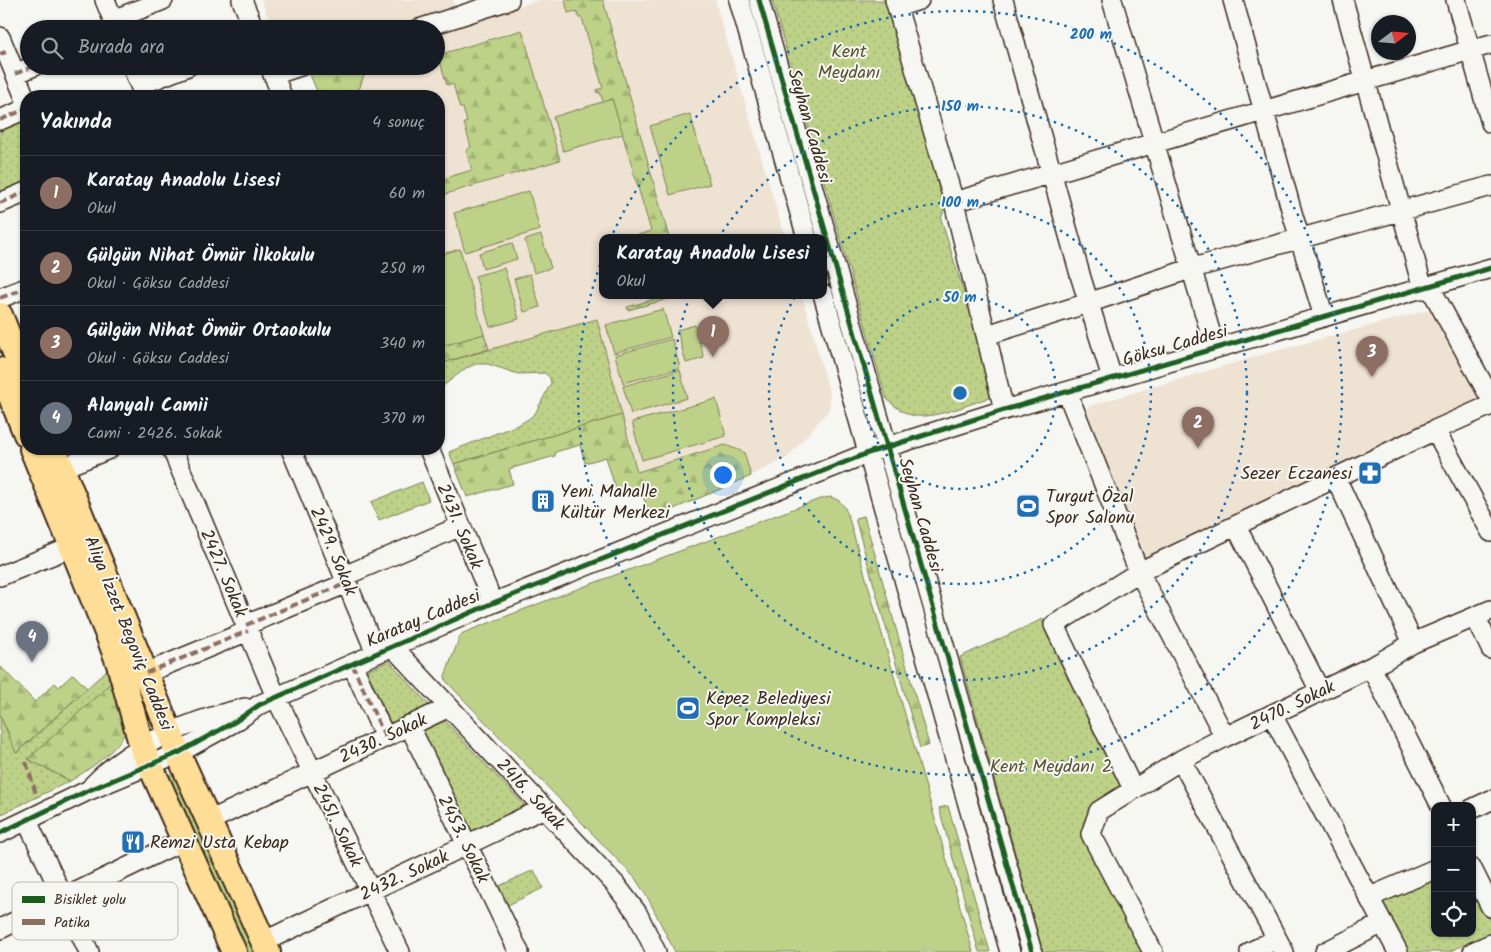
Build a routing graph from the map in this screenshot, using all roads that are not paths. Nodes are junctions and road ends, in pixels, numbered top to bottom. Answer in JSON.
{"nodes":[{"id":1,"x":105,"y":0,"type":"edge"},
{"id":2,"x":163,"y":0,"type":"edge"},
{"id":3,"x":242,"y":0,"type":"edge"},
{"id":4,"x":509,"y":0,"type":"edge"},
{"id":5,"x":739,"y":0,"type":"edge"},
{"id":6,"x":759,"y":0,"type":"edge"},
{"id":7,"x":919,"y":0,"type":"edge"},
{"id":8,"x":1003,"y":0,"type":"edge"},
{"id":9,"x":1112,"y":0,"type":"edge"},
{"id":10,"x":1233,"y":0,"type":"edge"},
{"id":11,"x":1343,"y":0,"type":"edge"},
{"id":12,"x":1456,"y":0,"type":"edge"},
{"id":13,"x":896,"y":3,"type":"edge"},
{"id":14,"x":463,"y":7,"type":"edge"},
{"id":15,"x":113,"y":20,"type":"edge"},
{"id":16,"x":123,"y":20,"type":"edge"},
{"id":17,"x":250,"y":20,"type":"edge"},
{"id":18,"x":437,"y":20,"type":"edge"},
{"id":19,"x":1491,"y":44,"type":"edge"},
{"id":20,"x":2,"y":48,"type":"edge"},
{"id":21,"x":1470,"y":49,"type":"junction"},
{"id":22,"x":20,"y":72,"type":"edge"},
{"id":23,"x":15,"y":74,"type":"junction"},
{"id":24,"x":136,"y":75,"type":"edge"},
{"id":25,"x":172,"y":75,"type":"edge"},
{"id":26,"x":274,"y":75,"type":"edge"},
{"id":27,"x":1366,"y":81,"type":"junction"},
{"id":28,"x":22,"y":90,"type":"edge"},
{"id":29,"x":143,"y":90,"type":"edge"},
{"id":30,"x":145,"y":90,"type":"edge"},
{"id":31,"x":280,"y":90,"type":"edge"},
{"id":32,"x":1264,"y":111,"type":"junction"},
{"id":33,"x":20,"y":112,"type":"edge"},
{"id":34,"x":0,"y":120,"type":"edge"},
{"id":35,"x":1491,"y":123,"type":"edge"},
{"id":36,"x":1156,"y":143,"type":"junction"},
{"id":37,"x":1051,"y":173,"type":"junction"},
{"id":38,"x":1491,"y":186,"type":"edge"},
{"id":39,"x":20,"y":195,"type":"edge"},
{"id":40,"x":954,"y":202,"type":"junction"},
{"id":41,"x":0,"y":203,"type":"edge"},
{"id":42,"x":1402,"y":209,"type":"junction"},
{"id":43,"x":806,"y":234,"type":"edge"},
{"id":44,"x":826,"y":234,"type":"edge"},
{"id":45,"x":827,"y":237,"type":"edge"},
{"id":46,"x":1300,"y":238,"type":"junction"},
{"id":47,"x":1192,"y":268,"type":"junction"},
{"id":48,"x":1491,"y":268,"type":"edge"},
{"id":49,"x":1426,"y":288,"type":"junction"},
{"id":50,"x":20,"y":290,"type":"edge"},
{"id":51,"x":0,"y":298,"type":"edge"},
{"id":52,"x":824,"y":299,"type":"edge"},
{"id":53,"x":1088,"y":303,"type":"junction"},
{"id":54,"x":0,"y":315,"type":"edge"},
{"id":55,"x":1324,"y":317,"type":"junction"},
{"id":56,"x":987,"y":335,"type":"junction"},
{"id":57,"x":1215,"y":348,"type":"junction"},
{"id":58,"x":20,"y":365,"type":"edge"},
{"id":59,"x":0,"y":370,"type":"edge"},
{"id":60,"x":1112,"y":378,"type":"junction"},
{"id":61,"x":1067,"y":392,"type":"junction"},
{"id":62,"x":1491,"y":399,"type":"edge"},
{"id":63,"x":1491,"y":405,"type":"edge"},
{"id":64,"x":1004,"y":410,"type":"junction"},
{"id":65,"x":20,"y":419,"type":"edge"},
{"id":66,"x":1435,"y":430,"type":"junction"},
{"id":67,"x":887,"y":446,"type":"junction"},
{"id":68,"x":868,"y":453,"type":"junction"},
{"id":69,"x":34,"y":455,"type":"edge"},
{"id":70,"x":75,"y":455,"type":"edge"},
{"id":71,"x":175,"y":455,"type":"edge"},
{"id":72,"x":294,"y":455,"type":"edge"},
{"id":73,"x":431,"y":455,"type":"edge"},
{"id":74,"x":58,"y":458,"type":"edge"},
{"id":75,"x":1336,"y":478,"type":"junction"},
{"id":76,"x":461,"y":526,"type":"junction"},
{"id":77,"x":1236,"y":526,"type":"junction"},
{"id":78,"x":1491,"y":532,"type":"edge"},
{"id":79,"x":72,"y":546,"type":"junction"},
{"id":80,"x":1139,"y":572,"type":"junction"},
{"id":81,"x":0,"y":576,"type":"edge"},
{"id":82,"x":346,"y":580,"type":"junction"},
{"id":83,"x":492,"y":603,"type":"junction"},
{"id":84,"x":1483,"y":614,"type":"edge"},
{"id":85,"x":247,"y":628,"type":"junction"},
{"id":86,"x":1413,"y":643,"type":"junction"},
{"id":87,"x":1491,"y":649,"type":"edge"},
{"id":88,"x":384,"y":650,"type":"junction"},
{"id":89,"x":352,"y":664,"type":"junction"},
{"id":90,"x":1371,"y":667,"type":"junction"},
{"id":91,"x":146,"y":673,"type":"junction"},
{"id":92,"x":1320,"y":691,"type":"junction"},
{"id":93,"x":276,"y":697,"type":"junction"},
{"id":94,"x":449,"y":707,"type":"junction"},
{"id":95,"x":1272,"y":715,"type":"junction"},
{"id":96,"x":409,"y":725,"type":"junction"},
{"id":97,"x":385,"y":737,"type":"junction"},
{"id":98,"x":1225,"y":737,"type":"junction"},
{"id":99,"x":174,"y":743,"type":"junction"},
{"id":100,"x":146,"y":756,"type":"junction"},
{"id":101,"x":1181,"y":760,"type":"junction"},
{"id":102,"x":312,"y":771,"type":"junction"},
{"id":103,"x":1133,"y":789,"type":"junction"},
{"id":104,"x":1491,"y":800,"type":"edge"},
{"id":105,"x":1438,"y":802,"type":"edge"},
{"id":106,"x":1476,"y":807,"type":"edge"},
{"id":107,"x":544,"y":808,"type":"junction"},
{"id":108,"x":27,"y":820,"type":"junction"},
{"id":109,"x":209,"y":821,"type":"junction"},
{"id":110,"x":0,"y":834,"type":"edge"},
{"id":111,"x":184,"y":840,"type":"junction"},
{"id":112,"x":467,"y":845,"type":"junction"},
{"id":113,"x":1431,"y":871,"type":"edge"},
{"id":114,"x":1481,"y":877,"type":"edge"},
{"id":115,"x":56,"y":882,"type":"edge"},
{"id":116,"x":97,"y":882,"type":"edge"},
{"id":117,"x":370,"y":891,"type":"junction"},
{"id":118,"x":1370,"y":897,"type":"junction"},
{"id":119,"x":1491,"y":906,"type":"edge"},
{"id":120,"x":12,"y":923,"type":"edge"},
{"id":121,"x":1383,"y":923,"type":"junction"},
{"id":122,"x":0,"y":929,"type":"edge"},
{"id":123,"x":83,"y":940,"type":"edge"},
{"id":124,"x":1491,"y":944,"type":"edge"},
{"id":125,"x":1280,"y":946,"type":"edge"},
{"id":126,"x":266,"y":947,"type":"edge"},
{"id":127,"x":89,"y":952,"type":"edge"},
{"id":128,"x":234,"y":952,"type":"edge"},
{"id":129,"x":400,"y":952,"type":"edge"},
{"id":130,"x":519,"y":952,"type":"edge"},
{"id":131,"x":656,"y":952,"type":"edge"},
{"id":132,"x":1010,"y":952,"type":"edge"},
{"id":133,"x":1032,"y":952,"type":"edge"},
{"id":134,"x":1153,"y":952,"type":"edge"},
{"id":135,"x":1250,"y":952,"type":"edge"},
{"id":136,"x":1325,"y":952,"type":"edge"},
{"id":137,"x":1398,"y":952,"type":"edge"},
{"id":138,"x":1473,"y":952,"type":"edge"}],
"edges":[{"from":1,"to":15,"type":"street"},
{"from":2,"to":16,"type":"street"},
{"from":3,"to":17,"type":"street"},
{"from":4,"to":14,"type":"street"},
{"from":5,"to":43,"type":"street","name":"Seyhan Caddesi"},
{"from":6,"to":44,"type":"street","name":"Seyhan Caddesi"},
{"from":7,"to":13,"type":"street"},
{"from":8,"to":37,"type":"street"},
{"from":9,"to":36,"type":"street"},
{"from":10,"to":32,"type":"street"},
{"from":11,"to":27,"type":"street"},
{"from":12,"to":21,"type":"street"},
{"from":13,"to":40,"type":"street"},
{"from":14,"to":18,"type":"street"},
{"from":19,"to":21,"type":"street"},
{"from":20,"to":23,"type":"street"},
{"from":21,"to":27,"type":"street"},
{"from":21,"to":35,"type":"street"},
{"from":22,"to":23,"type":"street"},
{"from":23,"to":28,"type":"street"},
{"from":24,"to":29,"type":"street"},
{"from":25,"to":30,"type":"street"},
{"from":26,"to":31,"type":"street"},
{"from":27,"to":32,"type":"street"},
{"from":27,"to":42,"type":"street"},
{"from":32,"to":36,"type":"street"},
{"from":32,"to":46,"type":"street"},
{"from":33,"to":34,"type":"street"},
{"from":36,"to":37,"type":"street"},
{"from":36,"to":47,"type":"street"},
{"from":37,"to":40,"type":"street"},
{"from":37,"to":53,"type":"street"},
{"from":38,"to":42,"type":"street"},
{"from":39,"to":41,"type":"street"},
{"from":40,"to":56,"type":"street"},
{"from":42,"to":46,"type":"street"},
{"from":42,"to":49,"type":"street"},
{"from":45,"to":67,"type":"street","name":"Seyhan Caddesi"},
{"from":46,"to":47,"type":"street"},
{"from":46,"to":55,"type":"street"},
{"from":47,"to":53,"type":"street"},
{"from":47,"to":57,"type":"street"},
{"from":48,"to":49,"type":"street","name":"Göksu Caddesi"},
{"from":49,"to":55,"type":"street","name":"Göksu Caddesi"},
{"from":49,"to":62,"type":"street"},
{"from":50,"to":51,"type":"street"},
{"from":52,"to":68,"type":"street","name":"Seyhan Caddesi"},
{"from":53,"to":56,"type":"street"},
{"from":53,"to":60,"type":"street"},
{"from":54,"to":58,"type":"main road"},
{"from":55,"to":57,"type":"street","name":"Göksu Caddesi"},
{"from":56,"to":64,"type":"street"},
{"from":57,"to":60,"type":"street","name":"Göksu Caddesi"},
{"from":59,"to":65,"type":"main road"},
{"from":60,"to":61,"type":"street","name":"Göksu Caddesi"},
{"from":61,"to":64,"type":"street","name":"Göksu Caddesi"},
{"from":61,"to":80,"type":"street"},
{"from":63,"to":66,"type":"street"},
{"from":64,"to":67,"type":"street","name":"Göksu Caddesi"},
{"from":66,"to":75,"type":"street"},
{"from":66,"to":78,"type":"street"},
{"from":67,"to":68,"type":"street","name":"Göksu Caddesi"},
{"from":67,"to":133,"type":"street","name":"Seyhan Caddesi"},
{"from":68,"to":83,"type":"street","name":"Karatay Caddesi"},
{"from":68,"to":132,"type":"street","name":"Seyhan Caddesi"},
{"from":69,"to":79,"type":"main road"},
{"from":70,"to":74,"type":"street"},
{"from":71,"to":85,"type":"street","name":"2427. Sokak"},
{"from":72,"to":82,"type":"street","name":"2429. Sokak"},
{"from":73,"to":76,"type":"street","name":"2431. Sokak"},
{"from":74,"to":91,"type":"main road","name":"Aliya İzzet Begoviç Caddesi"},
{"from":75,"to":77,"type":"street"},
{"from":75,"to":86,"type":"street"},
{"from":76,"to":82,"type":"street"},
{"from":76,"to":83,"type":"street","name":"2431. Sokak"},
{"from":77,"to":80,"type":"street"},
{"from":77,"to":92,"type":"street"},
{"from":79,"to":81,"type":"street"},
{"from":79,"to":100,"type":"main road"},
{"from":80,"to":98,"type":"street"},
{"from":80,"to":103,"type":"street"},
{"from":82,"to":85,"type":"street"},
{"from":82,"to":88,"type":"street","name":"2429. Sokak"},
{"from":83,"to":88,"type":"street","name":"Karatay Caddesi"},
{"from":84,"to":86,"type":"street","name":"2470. Sokak"},
{"from":84,"to":87,"type":"street"},
{"from":85,"to":91,"type":"street"},
{"from":85,"to":93,"type":"street","name":"2427. Sokak"},
{"from":86,"to":90,"type":"street","name":"2470. Sokak"},
{"from":88,"to":89,"type":"street","name":"Karatay Caddesi"},
{"from":88,"to":94,"type":"street","name":"2416. Sokak"},
{"from":89,"to":93,"type":"street","name":"Karatay Caddesi"},
{"from":89,"to":97,"type":"street"},
{"from":90,"to":92,"type":"street","name":"2470. Sokak"},
{"from":90,"to":105,"type":"street"},
{"from":91,"to":99,"type":"main road","name":"Aliya İzzet Begoviç Caddesi"},
{"from":92,"to":95,"type":"street","name":"2470. Sokak"},
{"from":93,"to":99,"type":"street","name":"Karatay Caddesi"},
{"from":93,"to":102,"type":"street","name":"2451. Sokak"},
{"from":94,"to":96,"type":"street","name":"2430. Sokak"},
{"from":94,"to":107,"type":"street","name":"2416. Sokak"},
{"from":95,"to":98,"type":"street","name":"2470. Sokak"},
{"from":95,"to":118,"type":"street"},
{"from":96,"to":97,"type":"street","name":"2430. Sokak"},
{"from":96,"to":112,"type":"street","name":"2453. Sokak"},
{"from":97,"to":102,"type":"street","name":"2430. Sokak"},
{"from":98,"to":101,"type":"street","name":"2470. Sokak"},
{"from":99,"to":100,"type":"street","name":"Karatay Caddesi"},
{"from":99,"to":109,"type":"main road","name":"Aliya İzzet Begoviç Caddesi"},
{"from":100,"to":108,"type":"street","name":"Karatay Caddesi"},
{"from":100,"to":111,"type":"main road"},
{"from":101,"to":103,"type":"street","name":"2470. Sokak"},
{"from":101,"to":125,"type":"street"},
{"from":102,"to":109,"type":"street","name":"2430. Sokak"},
{"from":102,"to":117,"type":"street","name":"2451. Sokak"},
{"from":103,"to":134,"type":"street","name":"2470. Sokak"},
{"from":104,"to":106,"type":"street"},
{"from":107,"to":112,"type":"street","name":"2432. Sokak"},
{"from":107,"to":131,"type":"street","name":"2416. Sokak"},
{"from":108,"to":110,"type":"street","name":"Karatay Caddesi"},
{"from":108,"to":115,"type":"street"},
{"from":109,"to":126,"type":"main road","name":"Aliya İzzet Begoviç Caddesi"},
{"from":111,"to":116,"type":"street"},
{"from":111,"to":128,"type":"main road"},
{"from":112,"to":117,"type":"street","name":"2432. Sokak"},
{"from":112,"to":130,"type":"street","name":"2453. Sokak"},
{"from":113,"to":118,"type":"street"},
{"from":114,"to":119,"type":"street"},
{"from":117,"to":126,"type":"street","name":"2432. Sokak"},
{"from":117,"to":129,"type":"street","name":"2451. Sokak"},
{"from":118,"to":121,"type":"street"},
{"from":120,"to":122,"type":"street"},
{"from":121,"to":136,"type":"street"},
{"from":121,"to":137,"type":"street"},
{"from":123,"to":127,"type":"street"},
{"from":124,"to":138,"type":"street"},
{"from":125,"to":135,"type":"street"}]}
